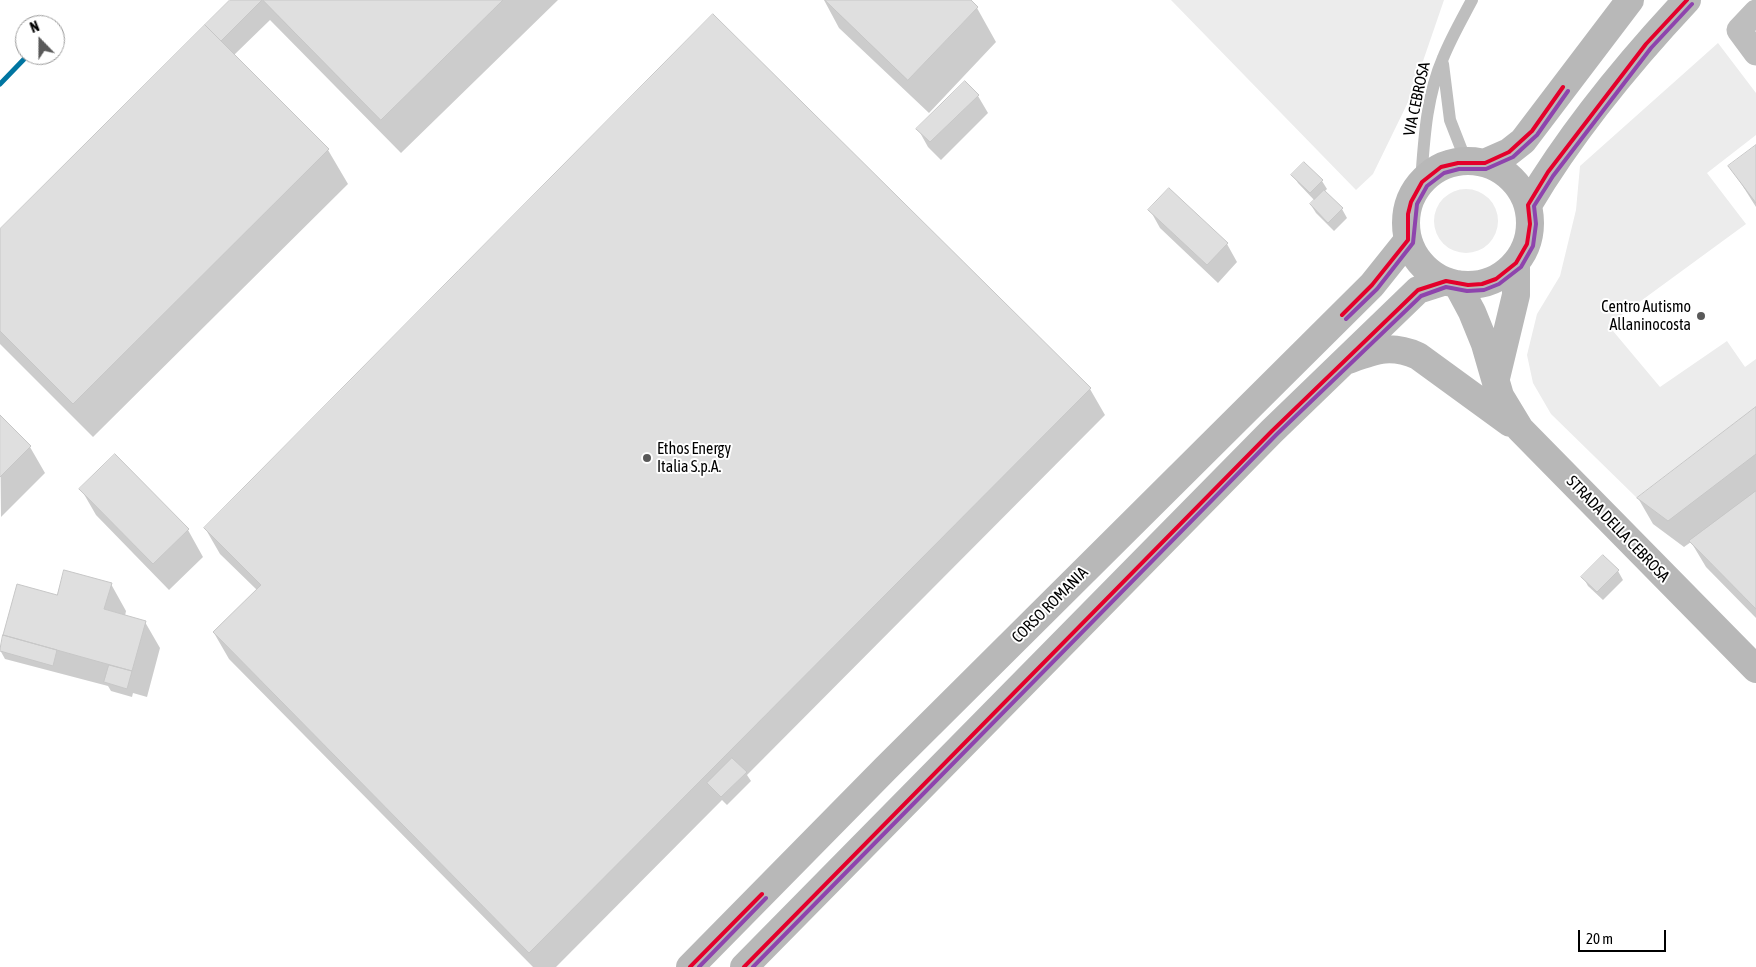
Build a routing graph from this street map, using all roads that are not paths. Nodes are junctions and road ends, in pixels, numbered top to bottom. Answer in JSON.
{"nodes":[{"id":1,"x":1472,"y":0,"type":"edge"},
{"id":2,"x":1630,"y":0,"type":"edge"},
{"id":3,"x":1687,"y":0,"type":"edge"},
{"id":4,"x":1756,"y":12,"type":"edge"},
{"id":5,"x":1756,"y":53,"type":"edge"},
{"id":6,"x":1442,"y":59,"type":"junction"},
{"id":7,"x":1475,"y":162,"type":"junction"},
{"id":8,"x":1421,"y":182,"type":"junction"},
{"id":9,"x":1528,"y":205,"type":"junction"},
{"id":10,"x":1408,"y":240,"type":"junction"},
{"id":11,"x":1516,"y":263,"type":"junction"},
{"id":12,"x":1451,"y":283,"type":"junction"},
{"id":13,"x":1343,"y":362,"type":"junction"},
{"id":14,"x":1496,"y":379,"type":"junction"},
{"id":15,"x":1520,"y":429,"type":"junction"},
{"id":16,"x":1752,"y":659,"type":"edge"},
{"id":17,"x":690,"y":967,"type":"edge"},
{"id":18,"x":744,"y":967,"type":"edge"}],
"edges":[{"from":1,"to":6,"type":"lane","name":"VIA CEBROSA"},
{"from":2,"to":7,"type":"main road"},
{"from":3,"to":9,"type":"main road"},
{"from":4,"to":5,"type":"street"},
{"from":6,"to":7,"type":"lane"},
{"from":6,"to":8,"type":"lane","name":"VIA CEBROSA"},
{"from":7,"to":8,"type":"main road"},
{"from":7,"to":9,"type":"main road"},
{"from":8,"to":10,"type":"main road"},
{"from":9,"to":11,"type":"main road"},
{"from":10,"to":12,"type":"main road"},
{"from":10,"to":17,"type":"main road","name":"CORSO ROMANIA"},
{"from":11,"to":12,"type":"main road"},
{"from":11,"to":14,"type":"main road"},
{"from":12,"to":13,"type":"main road"},
{"from":12,"to":14,"type":"main road","name":"STRADA DELLA CEBROSA"},
{"from":13,"to":15,"type":"main road"},
{"from":13,"to":18,"type":"main road"},
{"from":14,"to":15,"type":"main road","name":"STRADA DELLA CEBROSA"},
{"from":15,"to":16,"type":"main road","name":"STRADA DELLA CEBROSA"}]}
